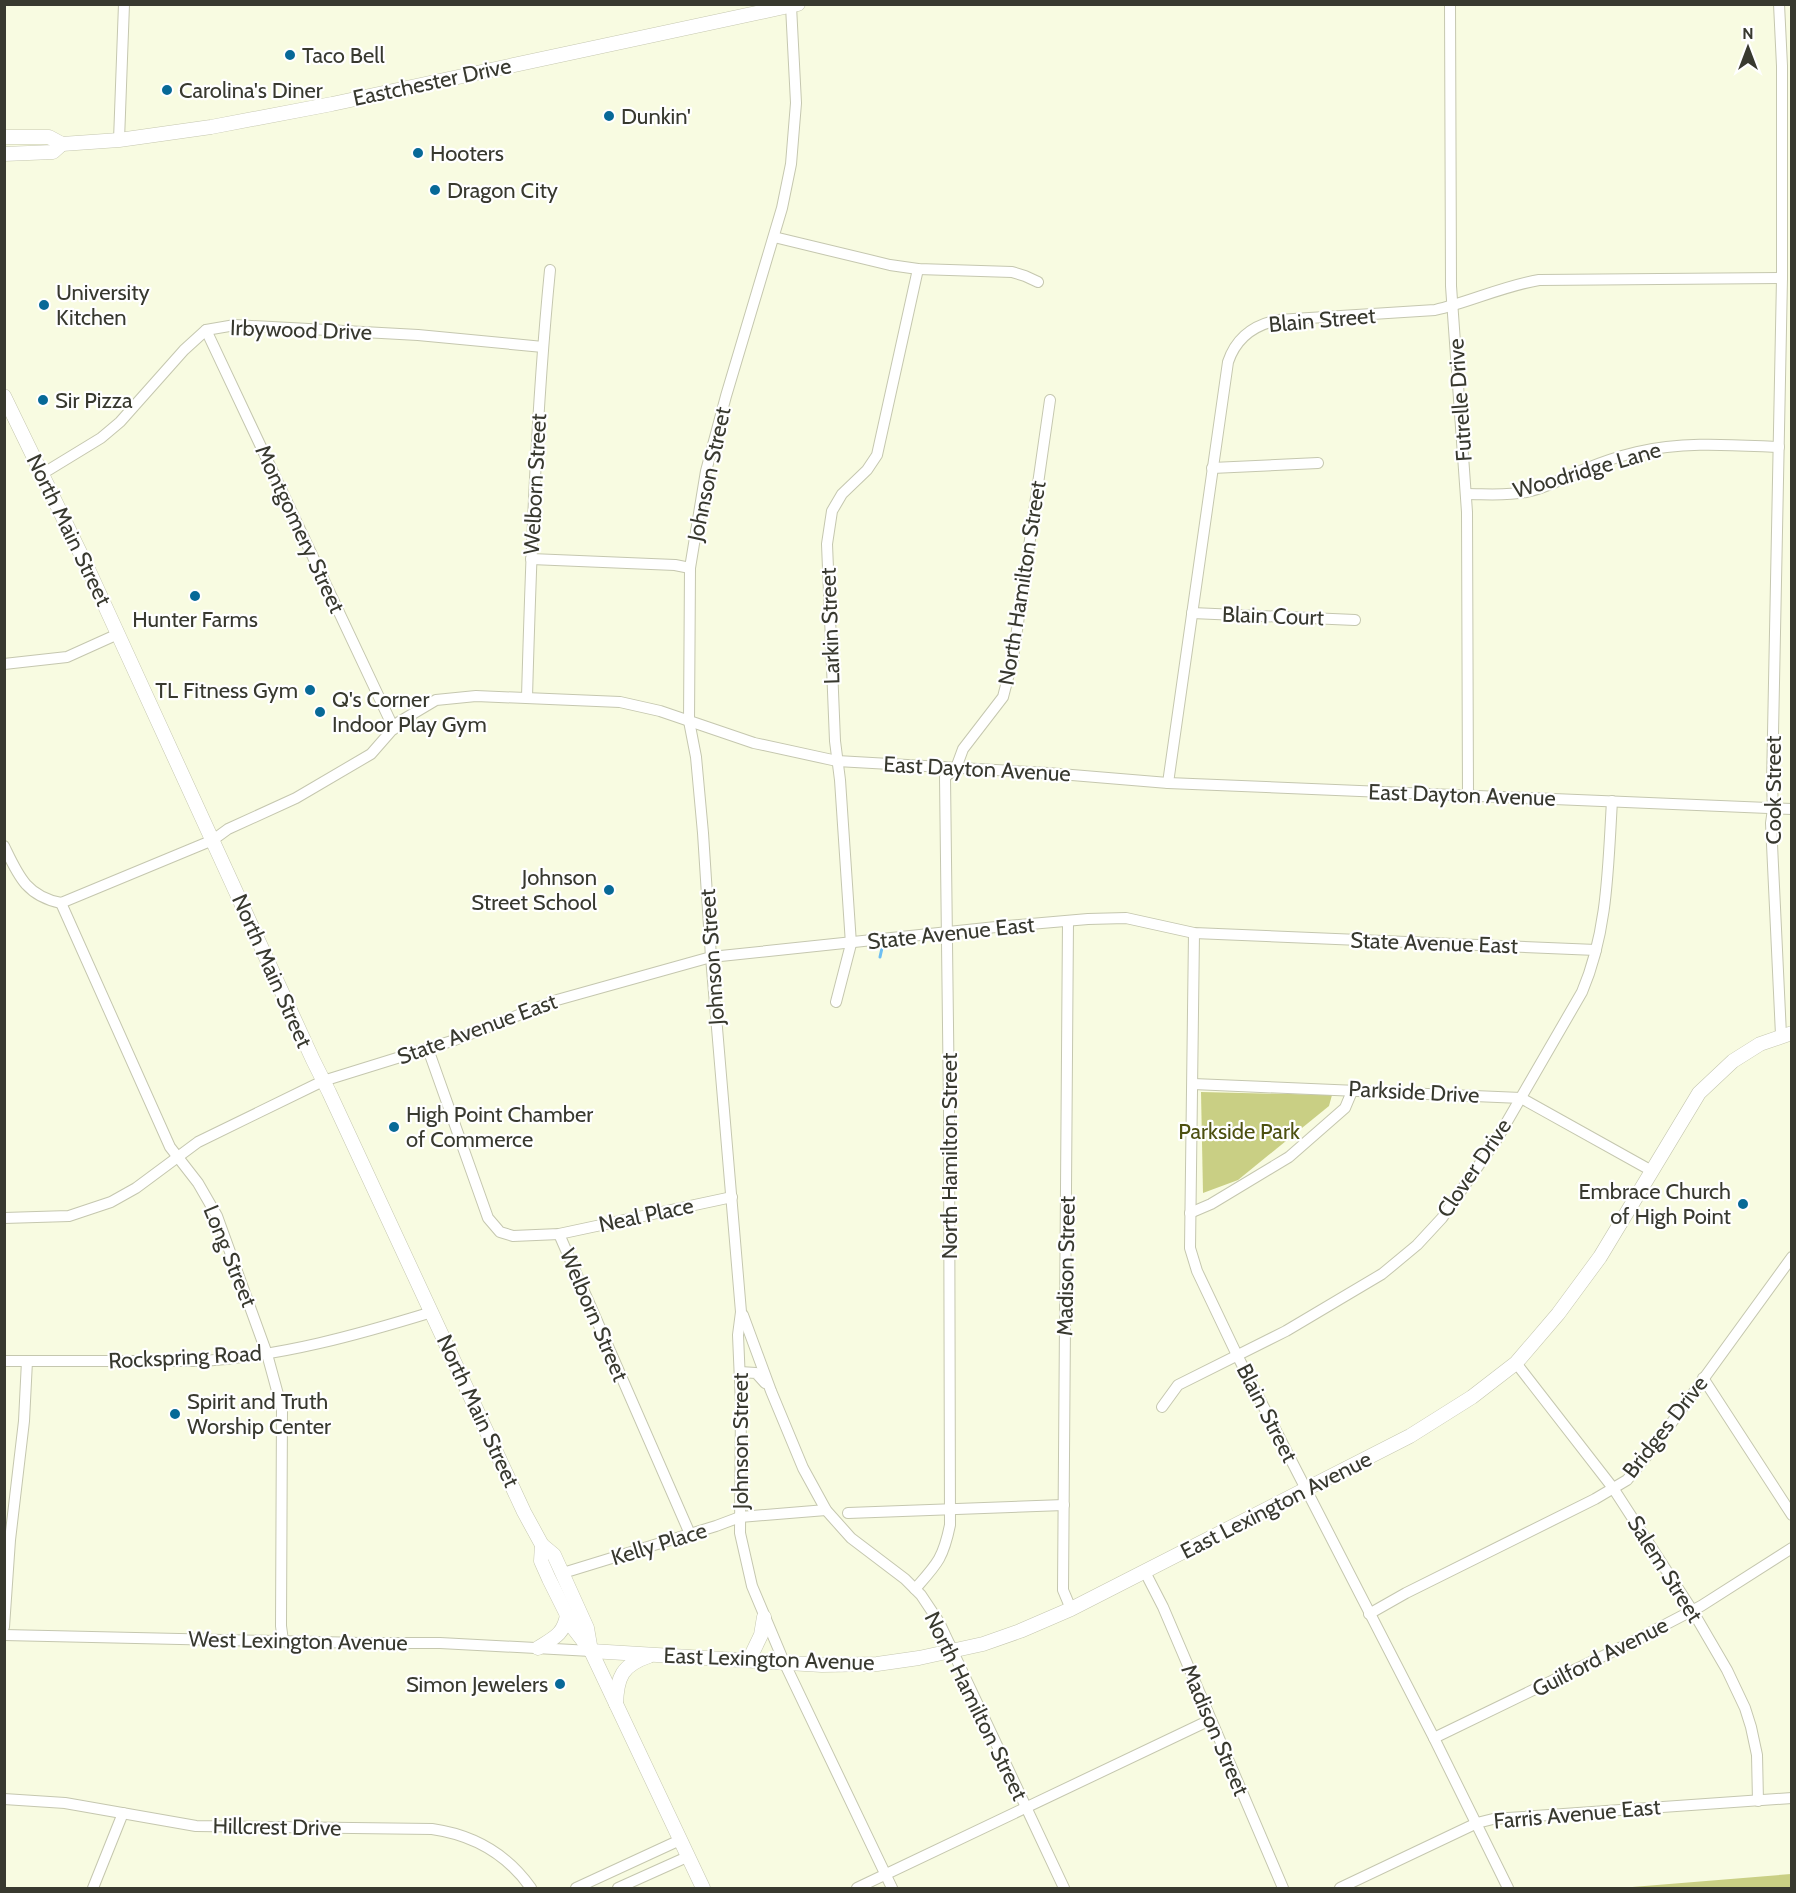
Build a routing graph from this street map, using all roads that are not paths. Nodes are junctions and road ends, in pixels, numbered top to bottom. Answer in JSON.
{"nodes":[{"id":1,"x":124,"y":4,"type":"edge"},
{"id":2,"x":1450,"y":4,"type":"edge"},
{"id":3,"x":1779,"y":4,"type":"edge"},
{"id":4,"x":793,"y":5,"type":"edge"},
{"id":5,"x":4,"y":137,"type":"edge"},
{"id":6,"x":119,"y":140,"type":"junction"},
{"id":7,"x":62,"y":144,"type":"junction"},
{"id":8,"x":4,"y":154,"type":"edge"},
{"id":9,"x":774,"y":237,"type":"junction"},
{"id":10,"x":918,"y":269,"type":"junction"},
{"id":11,"x":550,"y":270,"type":"dead end"},
{"id":12,"x":1782,"y":278,"type":"junction"},
{"id":13,"x":1038,"y":282,"type":"dead end"},
{"id":14,"x":1452,"y":306,"type":"junction"},
{"id":15,"x":206,"y":330,"type":"junction"},
{"id":16,"x":543,"y":347,"type":"junction"},
{"id":17,"x":5,"y":397,"type":"edge"},
{"id":18,"x":1050,"y":400,"type":"dead end"},
{"id":19,"x":1779,"y":447,"type":"junction"},
{"id":20,"x":1318,"y":463,"type":"dead end"},
{"id":21,"x":1212,"y":468,"type":"junction"},
{"id":22,"x":42,"y":474,"type":"junction"},
{"id":23,"x":1466,"y":494,"type":"junction"},
{"id":24,"x":531,"y":559,"type":"junction"},
{"id":25,"x":690,"y":568,"type":"junction"},
{"id":26,"x":1192,"y":613,"type":"junction"},
{"id":27,"x":1355,"y":620,"type":"dead end"},
{"id":28,"x":118,"y":634,"type":"junction"},
{"id":29,"x":4,"y":664,"type":"edge"},
{"id":30,"x":527,"y":697,"type":"junction"},
{"id":31,"x":689,"y":721,"type":"junction"},
{"id":32,"x":394,"y":729,"type":"junction"},
{"id":33,"x":837,"y":761,"type":"junction"},
{"id":34,"x":956,"y":768,"type":"junction"},
{"id":35,"x":1168,"y":783,"type":"junction"},
{"id":36,"x":1468,"y":796,"type":"junction"},
{"id":37,"x":1612,"y":801,"type":"junction"},
{"id":38,"x":1773,"y":808,"type":"junction"},
{"id":39,"x":1791,"y":809,"type":"edge"},
{"id":40,"x":213,"y":840,"type":"junction"},
{"id":41,"x":6,"y":849,"type":"edge"},
{"id":42,"x":61,"y":903,"type":"junction"},
{"id":43,"x":1068,"y":921,"type":"junction"},
{"id":44,"x":947,"y":933,"type":"junction"},
{"id":45,"x":1194,"y":933,"type":"junction"},
{"id":46,"x":851,"y":944,"type":"junction"},
{"id":47,"x":1596,"y":950,"type":"junction"},
{"id":48,"x":711,"y":957,"type":"junction"},
{"id":49,"x":836,"y":1002,"type":"dead end"},
{"id":50,"x":1786,"y":1034,"type":"edge"},
{"id":51,"x":428,"y":1049,"type":"junction"},
{"id":52,"x":323,"y":1081,"type":"junction"},
{"id":53,"x":1193,"y":1084,"type":"junction"},
{"id":54,"x":1353,"y":1089,"type":"junction"},
{"id":55,"x":1521,"y":1098,"type":"junction"},
{"id":56,"x":178,"y":1156,"type":"junction"},
{"id":57,"x":1652,"y":1172,"type":"junction"},
{"id":58,"x":732,"y":1197,"type":"junction"},
{"id":59,"x":1190,"y":1213,"type":"junction"},
{"id":60,"x":4,"y":1218,"type":"edge"},
{"id":61,"x":559,"y":1234,"type":"junction"},
{"id":62,"x":1791,"y":1257,"type":"edge"},
{"id":63,"x":432,"y":1312,"type":"junction"},
{"id":64,"x":741,"y":1312,"type":"junction"},
{"id":65,"x":267,"y":1354,"type":"junction"},
{"id":66,"x":1237,"y":1355,"type":"junction"},
{"id":67,"x":4,"y":1361,"type":"edge"},
{"id":68,"x":27,"y":1361,"type":"junction"},
{"id":69,"x":1516,"y":1363,"type":"junction"},
{"id":70,"x":740,"y":1372,"type":"junction"},
{"id":71,"x":1703,"y":1378,"type":"junction"},
{"id":72,"x":771,"y":1391,"type":"junction"},
{"id":73,"x":1161,"y":1407,"type":"dead end"},
{"id":74,"x":1613,"y":1488,"type":"junction"},
{"id":75,"x":1306,"y":1489,"type":"junction"},
{"id":76,"x":1064,"y":1505,"type":"junction"},
{"id":77,"x":826,"y":1510,"type":"junction"},
{"id":78,"x":950,"y":1510,"type":"junction"},
{"id":79,"x":848,"y":1514,"type":"dead end"},
{"id":80,"x":1791,"y":1515,"type":"edge"},
{"id":81,"x":740,"y":1517,"type":"junction"},
{"id":82,"x":690,"y":1534,"type":"junction"},
{"id":83,"x":542,"y":1545,"type":"junction"},
{"id":84,"x":1791,"y":1548,"type":"edge"},
{"id":85,"x":1145,"y":1572,"type":"junction"},
{"id":86,"x":562,"y":1573,"type":"junction"},
{"id":87,"x":915,"y":1589,"type":"junction"},
{"id":88,"x":1071,"y":1609,"type":"junction"},
{"id":89,"x":1692,"y":1610,"type":"junction"},
{"id":90,"x":567,"y":1614,"type":"junction"},
{"id":91,"x":1369,"y":1614,"type":"junction"},
{"id":92,"x":764,"y":1617,"type":"junction"},
{"id":93,"x":4,"y":1627,"type":"edge"},
{"id":94,"x":4,"y":1635,"type":"edge"},
{"id":95,"x":283,"y":1641,"type":"junction"},
{"id":96,"x":538,"y":1648,"type":"junction"},
{"id":97,"x":953,"y":1650,"type":"junction"},
{"id":98,"x":591,"y":1651,"type":"junction"},
{"id":99,"x":653,"y":1655,"type":"junction"},
{"id":100,"x":749,"y":1660,"type":"junction"},
{"id":101,"x":784,"y":1662,"type":"junction"},
{"id":102,"x":616,"y":1707,"type":"junction"},
{"id":103,"x":1210,"y":1720,"type":"junction"},
{"id":104,"x":1434,"y":1738,"type":"junction"},
{"id":105,"x":1791,"y":1798,"type":"edge"},
{"id":106,"x":4,"y":1799,"type":"edge"},
{"id":107,"x":1758,"y":1801,"type":"junction"},
{"id":108,"x":1025,"y":1807,"type":"junction"},
{"id":109,"x":123,"y":1813,"type":"junction"},
{"id":110,"x":1477,"y":1823,"type":"junction"},
{"id":111,"x":680,"y":1840,"type":"junction"},
{"id":112,"x":687,"y":1857,"type":"junction"},
{"id":113,"x":885,"y":1875,"type":"junction"},
{"id":114,"x":93,"y":1888,"type":"edge"},
{"id":115,"x":531,"y":1888,"type":"edge"},
{"id":116,"x":576,"y":1888,"type":"edge"},
{"id":117,"x":618,"y":1888,"type":"edge"},
{"id":118,"x":703,"y":1888,"type":"edge"},
{"id":119,"x":857,"y":1888,"type":"edge"},
{"id":120,"x":892,"y":1888,"type":"edge"},
{"id":121,"x":1064,"y":1888,"type":"edge"},
{"id":122,"x":1283,"y":1888,"type":"edge"},
{"id":123,"x":1340,"y":1888,"type":"edge"},
{"id":124,"x":1508,"y":1888,"type":"edge"}],
"edges":[{"from":1,"to":6,"type":"street"},
{"from":2,"to":14,"type":"street","name":"Futrelle Drive"},
{"from":3,"to":12,"type":"street","name":"Cook Street"},
{"from":4,"to":6,"type":"main road","name":"Eastchester Drive"},
{"from":4,"to":9,"type":"street","name":"Johnson Street"},
{"from":5,"to":7,"type":"main road","name":"Eastchester Drive"},
{"from":6,"to":7,"type":"main road","name":"Eastchester Drive"},
{"from":7,"to":8,"type":"main road","name":"Eastchester Drive"},
{"from":9,"to":10,"type":"street"},
{"from":9,"to":25,"type":"street","name":"Johnson Street"},
{"from":10,"to":13,"type":"street"},
{"from":10,"to":33,"type":"street","name":"Larkin Street"},
{"from":11,"to":16,"type":"street","name":"Welborn Street"},
{"from":12,"to":14,"type":"street","name":"Blain Street"},
{"from":12,"to":19,"type":"street","name":"Cook Street"},
{"from":14,"to":21,"type":"street","name":"Blain Street"},
{"from":14,"to":23,"type":"street","name":"Futrelle Drive"},
{"from":15,"to":16,"type":"street","name":"Irbywood Drive"},
{"from":15,"to":22,"type":"street","name":"Irbywood Drive"},
{"from":15,"to":32,"type":"street","name":"Montgomery Street"},
{"from":16,"to":24,"type":"street","name":"Welborn Street"},
{"from":17,"to":22,"type":"main road","name":"North Main Street"},
{"from":18,"to":34,"type":"street","name":"North Hamilton Street"},
{"from":19,"to":23,"type":"street","name":"Woodridge Lane"},
{"from":19,"to":38,"type":"street","name":"Cook Street"},
{"from":20,"to":21,"type":"street"},
{"from":21,"to":26,"type":"street","name":"Blain Street"},
{"from":22,"to":28,"type":"main road","name":"North Main Street"},
{"from":23,"to":36,"type":"street","name":"Futrelle Drive"},
{"from":24,"to":25,"type":"street"},
{"from":24,"to":30,"type":"street","name":"Welborn Street"},
{"from":25,"to":31,"type":"street","name":"Johnson Street"},
{"from":26,"to":27,"type":"street","name":"Blain Court"},
{"from":26,"to":35,"type":"street","name":"Blain Street"},
{"from":28,"to":29,"type":"street"},
{"from":28,"to":40,"type":"main road","name":"North Main Street"},
{"from":30,"to":31,"type":"street","name":"East Dayton Avenue"},
{"from":30,"to":32,"type":"street","name":"East Dayton Avenue"},
{"from":31,"to":33,"type":"street","name":"East Dayton Avenue"},
{"from":31,"to":48,"type":"street","name":"Johnson Street"},
{"from":32,"to":40,"type":"street","name":"East Dayton Avenue"},
{"from":33,"to":34,"type":"street","name":"East Dayton Avenue"},
{"from":33,"to":46,"type":"street","name":"Larkin Street"},
{"from":34,"to":35,"type":"street","name":"East Dayton Avenue"},
{"from":34,"to":44,"type":"street","name":"North Hamilton Street"},
{"from":35,"to":36,"type":"street","name":"East Dayton Avenue"},
{"from":36,"to":37,"type":"street","name":"East Dayton Avenue"},
{"from":37,"to":38,"type":"street","name":"East Dayton Avenue"},
{"from":37,"to":47,"type":"street","name":"Clover Drive"},
{"from":38,"to":39,"type":"street","name":"East Dayton Avenue"},
{"from":38,"to":50,"type":"street","name":"Cook Street"},
{"from":40,"to":42,"type":"street","name":"East Dayton Avenue"},
{"from":40,"to":52,"type":"main road","name":"North Main Street"},
{"from":41,"to":42,"type":"street"},
{"from":42,"to":56,"type":"street","name":"Long Street"},
{"from":43,"to":44,"type":"street","name":"State Avenue East"},
{"from":43,"to":45,"type":"street","name":"State Avenue East"},
{"from":43,"to":76,"type":"street","name":"Madison Street"},
{"from":44,"to":46,"type":"street","name":"State Avenue East"},
{"from":44,"to":78,"type":"street","name":"North Hamilton Street"},
{"from":45,"to":47,"type":"street","name":"State Avenue East"},
{"from":45,"to":53,"type":"street","name":"Blain Street"},
{"from":46,"to":48,"type":"street","name":"State Avenue East"},
{"from":46,"to":49,"type":"street","name":"Larkin Street"},
{"from":47,"to":55,"type":"street","name":"Clover Drive"},
{"from":48,"to":51,"type":"street","name":"State Avenue East"},
{"from":48,"to":58,"type":"street","name":"Johnson Street"},
{"from":50,"to":57,"type":"main road","name":"East Lexington Avenue"},
{"from":51,"to":52,"type":"street","name":"State Avenue East"},
{"from":51,"to":61,"type":"street","name":"Welborn Street"},
{"from":52,"to":56,"type":"street","name":"State Avenue East"},
{"from":52,"to":63,"type":"main road","name":"North Main Street"},
{"from":53,"to":54,"type":"street","name":"Parkside Drive"},
{"from":53,"to":59,"type":"street","name":"Blain Street"},
{"from":54,"to":55,"type":"street","name":"Parkside Drive"},
{"from":54,"to":59,"type":"street"},
{"from":55,"to":57,"type":"street","name":"Parkside Drive"},
{"from":55,"to":66,"type":"street","name":"Clover Drive"},
{"from":56,"to":60,"type":"street","name":"State Avenue East"},
{"from":56,"to":65,"type":"street","name":"Long Street"},
{"from":57,"to":69,"type":"main road","name":"East Lexington Avenue"},
{"from":58,"to":61,"type":"street","name":"Neal Place"},
{"from":58,"to":64,"type":"street","name":"Johnson Street"},
{"from":59,"to":66,"type":"street","name":"Blain Street"},
{"from":61,"to":82,"type":"street","name":"Welborn Street"},
{"from":62,"to":71,"type":"street","name":"Bridges Drive"},
{"from":63,"to":65,"type":"street","name":"Rockspring Road"},
{"from":63,"to":83,"type":"main road","name":"North Main Street"},
{"from":64,"to":70,"type":"street","name":"Johnson Street"},
{"from":64,"to":72,"type":"street"},
{"from":65,"to":68,"type":"street","name":"Rockspring Road"},
{"from":65,"to":95,"type":"street","name":"Long Street"},
{"from":66,"to":73,"type":"street","name":"Clover Drive"},
{"from":66,"to":75,"type":"street","name":"Blain Street"},
{"from":67,"to":68,"type":"street","name":"Rockspring Road"},
{"from":68,"to":93,"type":"street"},
{"from":69,"to":74,"type":"street","name":"Salem Street"},
{"from":69,"to":75,"type":"main road","name":"East Lexington Avenue"},
{"from":70,"to":72,"type":"street"},
{"from":70,"to":81,"type":"street","name":"Johnson Street"},
{"from":71,"to":74,"type":"street","name":"Bridges Drive"},
{"from":71,"to":80,"type":"street"},
{"from":72,"to":77,"type":"street"},
{"from":74,"to":89,"type":"street","name":"Salem Street"},
{"from":74,"to":91,"type":"street","name":"Bridges Drive"},
{"from":75,"to":85,"type":"main road","name":"East Lexington Avenue"},
{"from":75,"to":91,"type":"street","name":"Blain Street"},
{"from":76,"to":78,"type":"street"},
{"from":76,"to":88,"type":"street","name":"Madison Street"},
{"from":77,"to":81,"type":"street","name":"Kelly Place"},
{"from":77,"to":87,"type":"street"},
{"from":78,"to":79,"type":"street"},
{"from":78,"to":87,"type":"street","name":"North Hamilton Street"},
{"from":81,"to":82,"type":"street","name":"Kelly Place"},
{"from":81,"to":92,"type":"street","name":"Johnson Street"},
{"from":82,"to":86,"type":"street","name":"Kelly Place"},
{"from":83,"to":86,"type":"main road","name":"North Main Street"},
{"from":83,"to":90,"type":"main road","name":"North Main Street"},
{"from":84,"to":89,"type":"street","name":"Guilford Avenue"},
{"from":85,"to":88,"type":"main road","name":"East Lexington Avenue"},
{"from":85,"to":103,"type":"street","name":"Madison Street"},
{"from":86,"to":98,"type":"main road","name":"North Main Street"},
{"from":87,"to":97,"type":"street","name":"North Hamilton Street"},
{"from":88,"to":97,"type":"main road","name":"East Lexington Avenue"},
{"from":89,"to":104,"type":"street","name":"Guilford Avenue"},
{"from":89,"to":107,"type":"street","name":"Salem Street"},
{"from":90,"to":96,"type":"main road"},
{"from":90,"to":98,"type":"main road","name":"North Main Street"},
{"from":91,"to":104,"type":"street","name":"Blain Street"},
{"from":92,"to":100,"type":"main road"},
{"from":92,"to":101,"type":"street","name":"Johnson Street"},
{"from":94,"to":95,"type":"street","name":"West Lexington Avenue"},
{"from":95,"to":96,"type":"street","name":"West Lexington Avenue"},
{"from":96,"to":98,"type":"street","name":"West Lexington Avenue"},
{"from":97,"to":101,"type":"main road","name":"East Lexington Avenue"},
{"from":97,"to":108,"type":"street","name":"North Hamilton Street"},
{"from":98,"to":99,"type":"main road","name":"East Lexington Avenue"},
{"from":98,"to":102,"type":"main road","name":"North Main Street"},
{"from":99,"to":100,"type":"main road","name":"East Lexington Avenue"},
{"from":99,"to":102,"type":"main road"},
{"from":100,"to":101,"type":"main road","name":"East Lexington Avenue"},
{"from":101,"to":113,"type":"street","name":"Johnson Street"},
{"from":102,"to":111,"type":"main road","name":"North Main Street"},
{"from":103,"to":108,"type":"street"},
{"from":103,"to":122,"type":"street","name":"Madison Street"},
{"from":104,"to":110,"type":"street","name":"Blain Street"},
{"from":105,"to":107,"type":"street","name":"Farris Avenue East"},
{"from":106,"to":109,"type":"street","name":"Hillcrest Drive"},
{"from":107,"to":110,"type":"street","name":"Farris Avenue East"},
{"from":108,"to":113,"type":"street"},
{"from":108,"to":121,"type":"street","name":"North Hamilton Street"},
{"from":109,"to":114,"type":"street"},
{"from":109,"to":115,"type":"street","name":"Hillcrest Drive"},
{"from":110,"to":123,"type":"street","name":"Farris Avenue East"},
{"from":110,"to":124,"type":"street","name":"Blain Street"},
{"from":111,"to":112,"type":"main road","name":"North Main Street"},
{"from":111,"to":116,"type":"street"},
{"from":112,"to":117,"type":"street"},
{"from":112,"to":118,"type":"main road","name":"North Main Street"},
{"from":113,"to":119,"type":"street"},
{"from":113,"to":120,"type":"street","name":"Johnson Street"}]}
